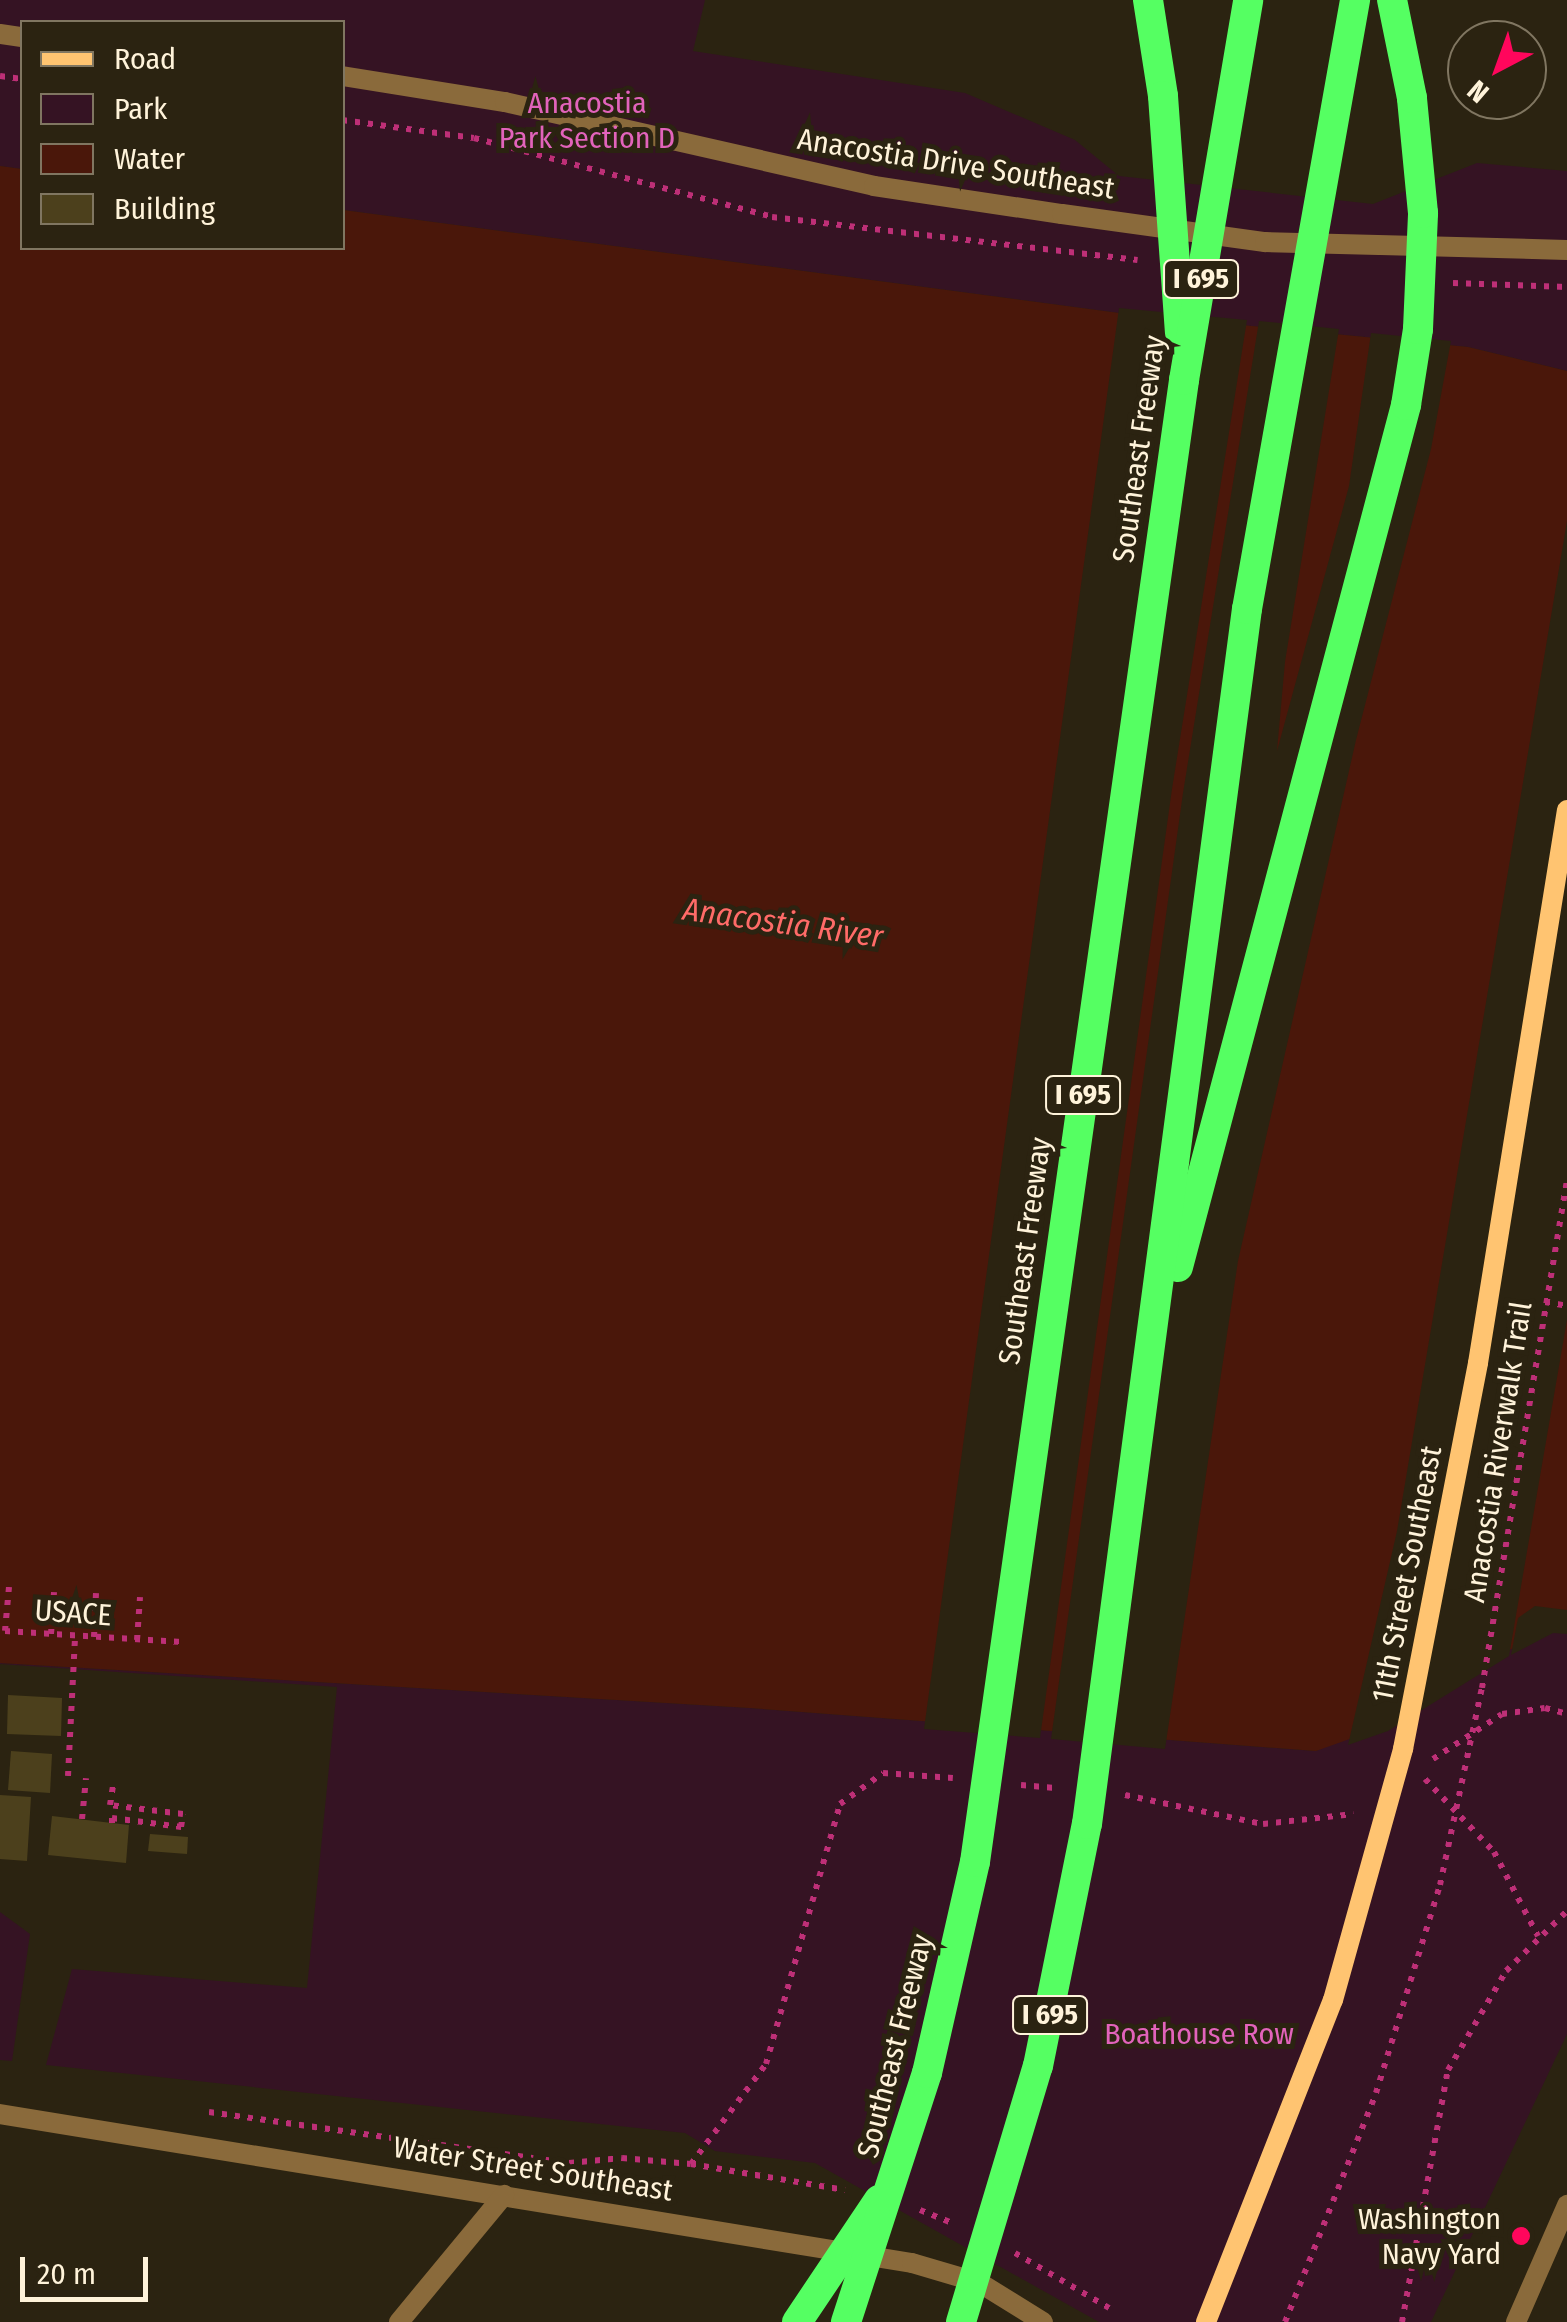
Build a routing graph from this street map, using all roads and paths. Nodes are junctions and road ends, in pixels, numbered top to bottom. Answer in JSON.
{"nodes":[{"id":1,"x":1148,"y":0,"type":"edge"},
{"id":2,"x":1248,"y":0,"type":"edge"},
{"id":3,"x":1354,"y":0,"type":"edge"},
{"id":4,"x":1392,"y":0,"type":"edge"},
{"id":5,"x":345,"y":76,"type":"edge"},
{"id":6,"x":1567,"y":250,"type":"edge"},
{"id":7,"x":1184,"y":380,"type":"junction"},
{"id":8,"x":1567,"y":810,"type":"edge"},
{"id":9,"x":1567,"y":1180,"type":"edge"},
{"id":10,"x":1545,"y":1302,"type":"junction"},
{"id":11,"x":1567,"y":1306,"type":"edge"},
{"id":12,"x":1148,"y":1380,"type":"junction"},
{"id":13,"x":9,"y":1588,"type":"dead end"},
{"id":14,"x":54,"y":1592,"type":"dead end"},
{"id":15,"x":96,"y":1593,"type":"dead end"},
{"id":16,"x":140,"y":1598,"type":"dead end"},
{"id":17,"x":51,"y":1634,"type":"junction"},
{"id":18,"x":75,"y":1636,"type":"junction"},
{"id":19,"x":94,"y":1637,"type":"junction"},
{"id":20,"x":137,"y":1640,"type":"junction"},
{"id":21,"x":182,"y":1642,"type":"dead end"},
{"id":22,"x":1567,"y":1714,"type":"edge"},
{"id":23,"x":68,"y":1776,"type":"dead end"},
{"id":24,"x":86,"y":1778,"type":"dead end"},
{"id":25,"x":114,"y":1780,"type":"dead end"},
{"id":26,"x":82,"y":1819,"type":"dead end"},
{"id":27,"x":112,"y":1823,"type":"dead end"},
{"id":28,"x":1567,"y":1911,"type":"edge"},
{"id":29,"x":1538,"y":1936,"type":"junction"},
{"id":30,"x":188,"y":2109,"type":"dead end"},
{"id":31,"x":0,"y":2114,"type":"edge"},
{"id":32,"x":900,"y":2168,"type":"junction"},
{"id":33,"x":860,"y":2194,"type":"dead end"},
{"id":34,"x":504,"y":2195,"type":"junction"},
{"id":35,"x":1567,"y":2205,"type":"edge"},
{"id":36,"x":910,"y":2206,"type":"dead end"},
{"id":37,"x":966,"y":2230,"type":"dead end"},
{"id":38,"x":999,"y":2245,"type":"dead end"},
{"id":39,"x":1109,"y":2308,"type":"dead end"},
{"id":40,"x":802,"y":2315,"type":"edge"},
{"id":41,"x":848,"y":2318,"type":"edge"},
{"id":42,"x":400,"y":2322,"type":"edge"},
{"id":43,"x":961,"y":2322,"type":"edge"},
{"id":44,"x":1043,"y":2322,"type":"edge"},
{"id":45,"x":1206,"y":2322,"type":"edge"},
{"id":46,"x":1285,"y":2322,"type":"edge"},
{"id":47,"x":1402,"y":2322,"type":"edge"},
{"id":48,"x":1516,"y":2322,"type":"edge"}],
"edges":[{"from":1,"to":7,"type":"highway"},
{"from":2,"to":7,"type":"highway","name":"Southeast Freeway","number":"I 695"},
{"from":3,"to":12,"type":"highway","number":"I 695"},
{"from":4,"to":12,"type":"highway"},
{"from":5,"to":6,"type":"street","name":"Anacostia Drive Southeast"},
{"from":7,"to":32,"type":"highway","name":"Southeast Freeway","number":"I 695"},
{"from":8,"to":45,"type":"main road","name":"11th Street Southeast"},
{"from":9,"to":10,"type":"path","name":"Anacostia Riverwalk Trail"},
{"from":10,"to":11,"type":"path"},
{"from":10,"to":46,"type":"path","name":"Anacostia Riverwalk Trail"},
{"from":12,"to":43,"type":"highway","number":"I 695"},
{"from":13,"to":17,"type":"path","name":"USACE"},
{"from":14,"to":17,"type":"path"},
{"from":15,"to":19,"type":"path"},
{"from":16,"to":20,"type":"path"},
{"from":17,"to":18,"type":"path","name":"USACE"},
{"from":18,"to":19,"type":"path","name":"USACE"},
{"from":18,"to":23,"type":"path"},
{"from":19,"to":20,"type":"path","name":"USACE"},
{"from":20,"to":21,"type":"path","name":"USACE"},
{"from":22,"to":29,"type":"path"},
{"from":24,"to":26,"type":"path"},
{"from":25,"to":27,"type":"path"},
{"from":28,"to":29,"type":"path"},
{"from":29,"to":47,"type":"path"},
{"from":30,"to":33,"type":"path"},
{"from":31,"to":34,"type":"street","name":"Water Street Southeast"},
{"from":32,"to":40,"type":"highway"},
{"from":32,"to":41,"type":"highway","name":"Southeast Freeway","number":"I 695"},
{"from":34,"to":42,"type":"street"},
{"from":34,"to":44,"type":"street","name":"Water Street Southeast"},
{"from":35,"to":48,"type":"street"},
{"from":36,"to":37,"type":"path"},
{"from":38,"to":39,"type":"path"}]}
